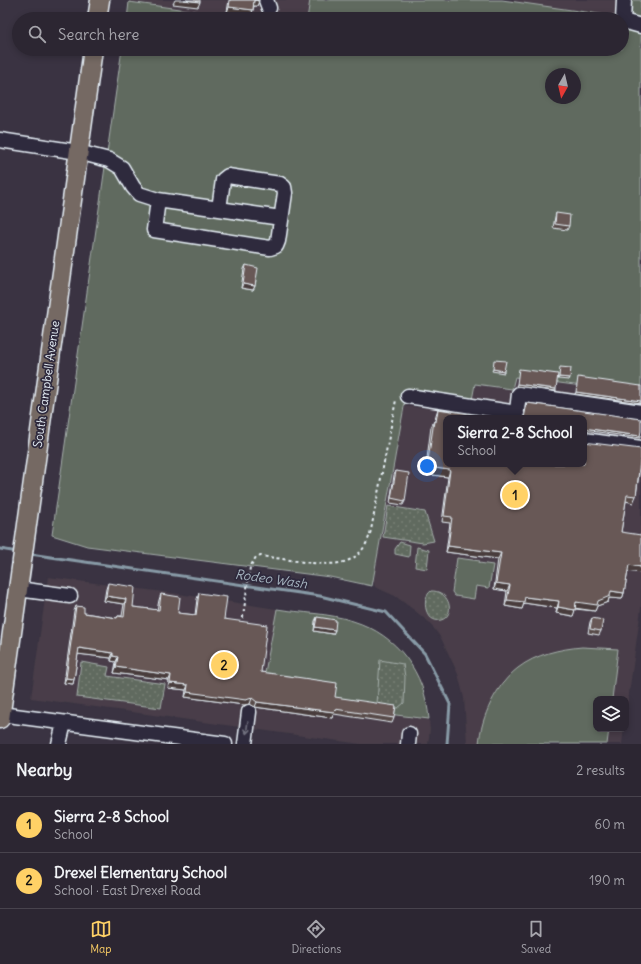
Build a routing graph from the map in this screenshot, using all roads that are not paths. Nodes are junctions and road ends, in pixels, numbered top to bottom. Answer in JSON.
{"nodes":[{"id":1,"x":100,"y":0,"type":"edge"},
{"id":2,"x":624,"y":0,"type":"edge"},
{"id":3,"x":98,"y":12,"type":"edge"},
{"id":4,"x":623,"y":12,"type":"edge"},
{"id":5,"x":629,"y":24,"type":"edge"},
{"id":6,"x":641,"y":26,"type":"edge"},
{"id":7,"x":92,"y":56,"type":"edge"},
{"id":8,"x":0,"y":140,"type":"edge"},
{"id":9,"x":78,"y":152,"type":"junction"},
{"id":10,"x":158,"y":200,"type":"junction"},
{"id":11,"x":219,"y":209,"type":"junction"},
{"id":12,"x":281,"y":218,"type":"junction"},
{"id":13,"x":408,"y":396,"type":"road end"},
{"id":14,"x":641,"y":412,"type":"edge"},
{"id":15,"x":516,"y":415,"type":"edge"},
{"id":16,"x":587,"y":440,"type":"edge"},
{"id":17,"x":641,"y":448,"type":"edge"},
{"id":18,"x":18,"y":589,"type":"junction"},
{"id":19,"x":70,"y":596,"type":"dead end"},
{"id":20,"x":249,"y":712,"type":"dead end"},
{"id":21,"x":0,"y":716,"type":"edge"},
{"id":22,"x":64,"y":722,"type":"junction"},
{"id":23,"x":59,"y":744,"type":"edge"},
{"id":24,"x":225,"y":744,"type":"edge"},
{"id":25,"x":245,"y":744,"type":"edge"}],
"edges":[{"from":1,"to":3,"type":"main road"},
{"from":2,"to":4,"type":"street"},
{"from":5,"to":6,"type":"street"},
{"from":7,"to":9,"type":"main road","name":"South Campbell Avenue"},
{"from":8,"to":9,"type":"street"},
{"from":9,"to":10,"type":"street"},
{"from":9,"to":18,"type":"main road","name":"South Campbell Avenue"},
{"from":10,"to":11,"type":"street"},
{"from":10,"to":12,"type":"street"},
{"from":11,"to":12,"type":"street"},
{"from":11,"to":12,"type":"street"},
{"from":13,"to":15,"type":"street"},
{"from":14,"to":15,"type":"street"},
{"from":16,"to":17,"type":"street"},
{"from":18,"to":19,"type":"street"},
{"from":18,"to":21,"type":"main road","name":"South Campbell Avenue"},
{"from":20,"to":25,"type":"street","one_way":true},
{"from":21,"to":22,"type":"street"},
{"from":22,"to":23,"type":"street"},
{"from":22,"to":24,"type":"street"}]}
